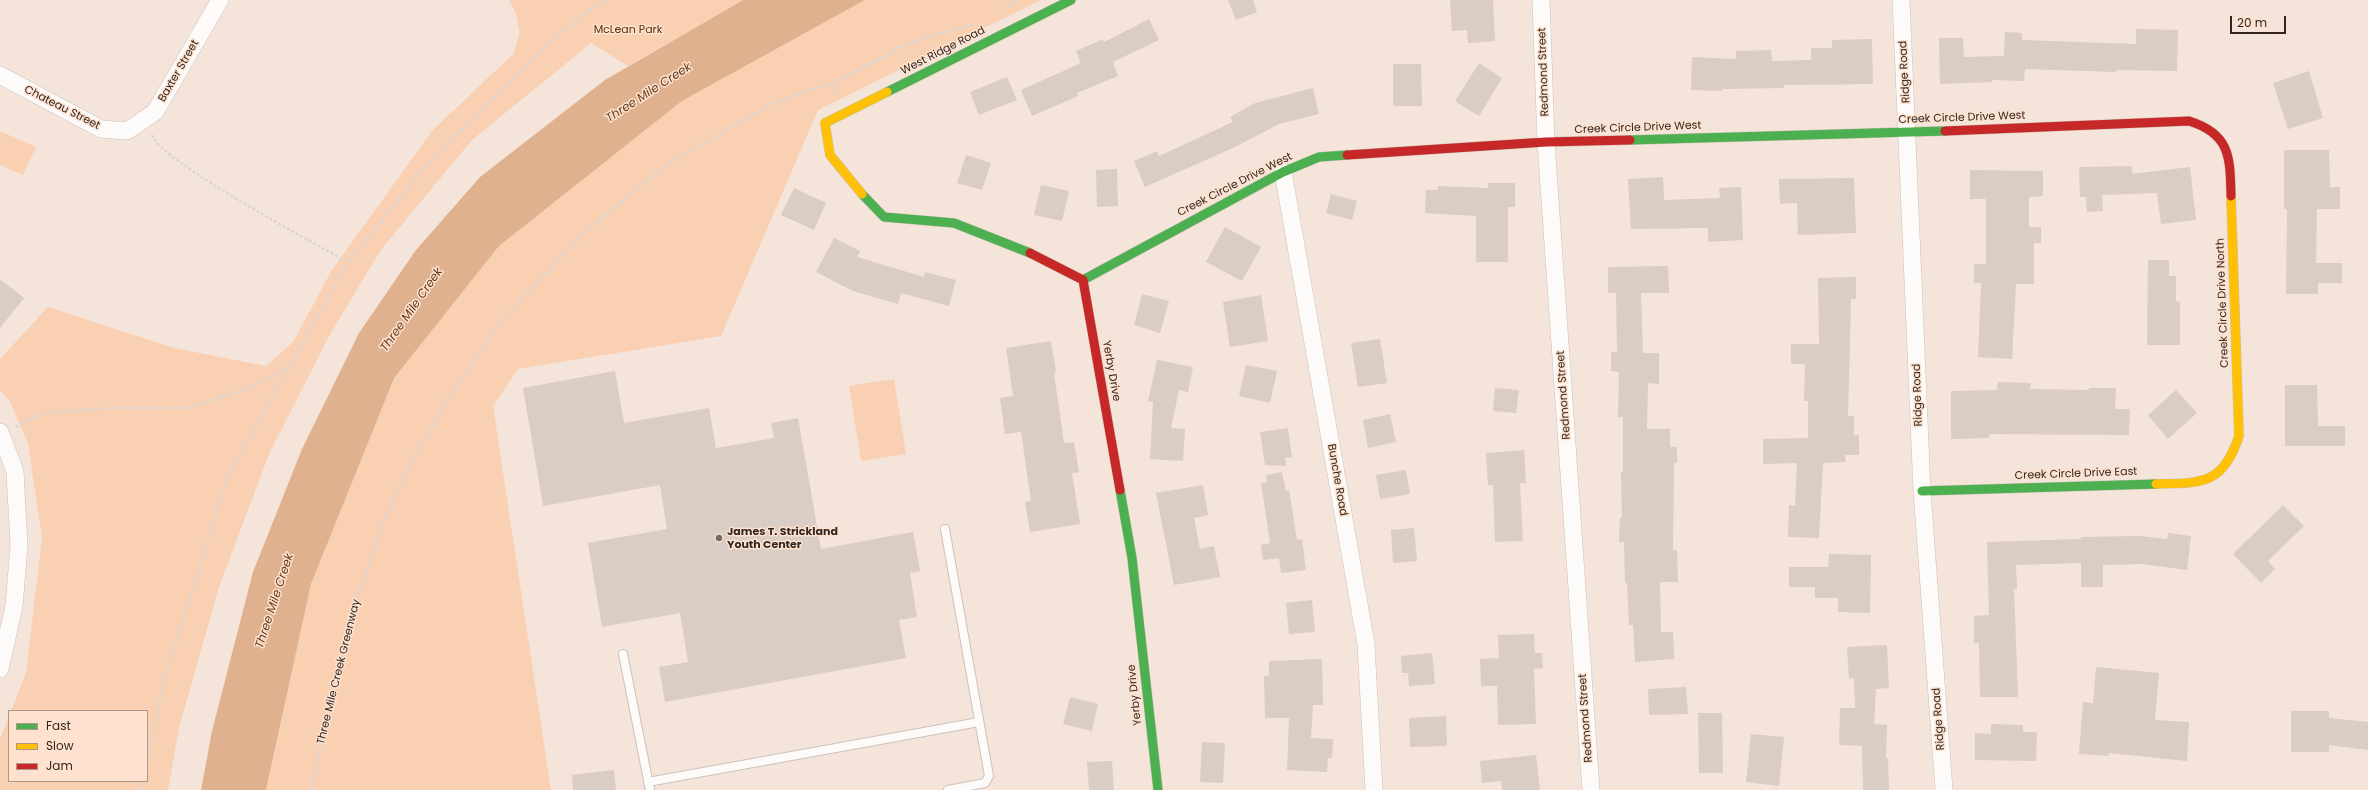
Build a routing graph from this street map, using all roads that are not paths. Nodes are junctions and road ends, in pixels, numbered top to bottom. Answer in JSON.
{"nodes":[{"id":1,"x":220,"y":0,"type":"edge"},
{"id":2,"x":1072,"y":0,"type":"edge"},
{"id":3,"x":1542,"y":0,"type":"edge"},
{"id":4,"x":1901,"y":0,"type":"edge"},
{"id":5,"x":0,"y":75,"type":"edge"},
{"id":6,"x":127,"y":131,"type":"joint"},
{"id":7,"x":1908,"y":133,"type":"junction"},
{"id":8,"x":2220,"y":138,"type":"joint"},
{"id":9,"x":1546,"y":142,"type":"junction"},
{"id":10,"x":1283,"y":172,"type":"junction"},
{"id":11,"x":1082,"y":280,"type":"junction"},
{"id":12,"x":1,"y":434,"type":"edge"},
{"id":13,"x":2225,"y":466,"type":"joint"},
{"id":14,"x":1922,"y":491,"type":"junction"},
{"id":15,"x":945,"y":529,"type":"dead end"},
{"id":16,"x":623,"y":654,"type":"dead end"},
{"id":17,"x":0,"y":669,"type":"edge"},
{"id":18,"x":979,"y":722,"type":"junction"},
{"id":19,"x":649,"y":786,"type":"edge"},
{"id":20,"x":948,"y":790,"type":"edge"},
{"id":21,"x":1158,"y":790,"type":"edge"},
{"id":22,"x":1374,"y":790,"type":"edge"},
{"id":23,"x":1591,"y":790,"type":"edge"},
{"id":24,"x":1944,"y":790,"type":"edge"}],
"edges":[{"from":1,"to":6,"type":"street","name":"Baxter Street"},
{"from":2,"to":11,"type":"street","name":"West Ridge Road"},
{"from":3,"to":9,"type":"street","name":"Redmond Street"},
{"from":4,"to":7,"type":"street","name":"Ridge Road"},
{"from":5,"to":6,"type":"street","name":"Chateau Street"},
{"from":7,"to":8,"type":"street","name":"Creek Circle Drive West"},
{"from":7,"to":9,"type":"street","name":"Creek Circle Drive West"},
{"from":7,"to":14,"type":"street","name":"Ridge Road"},
{"from":8,"to":13,"type":"street","name":"Creek Circle Drive North"},
{"from":9,"to":10,"type":"street","name":"Creek Circle Drive West"},
{"from":9,"to":23,"type":"street","name":"Redmond Street"},
{"from":10,"to":11,"type":"street","name":"Creek Circle Drive West"},
{"from":10,"to":22,"type":"street","name":"Bunche Road"},
{"from":11,"to":21,"type":"street","name":"Yerby Drive"},
{"from":12,"to":17,"type":"street"},
{"from":13,"to":14,"type":"street","name":"Creek Circle Drive East"},
{"from":14,"to":24,"type":"street","name":"Ridge Road"},
{"from":15,"to":18,"type":"lane"},
{"from":16,"to":19,"type":"lane"},
{"from":18,"to":19,"type":"lane"},
{"from":18,"to":20,"type":"lane"}]}
